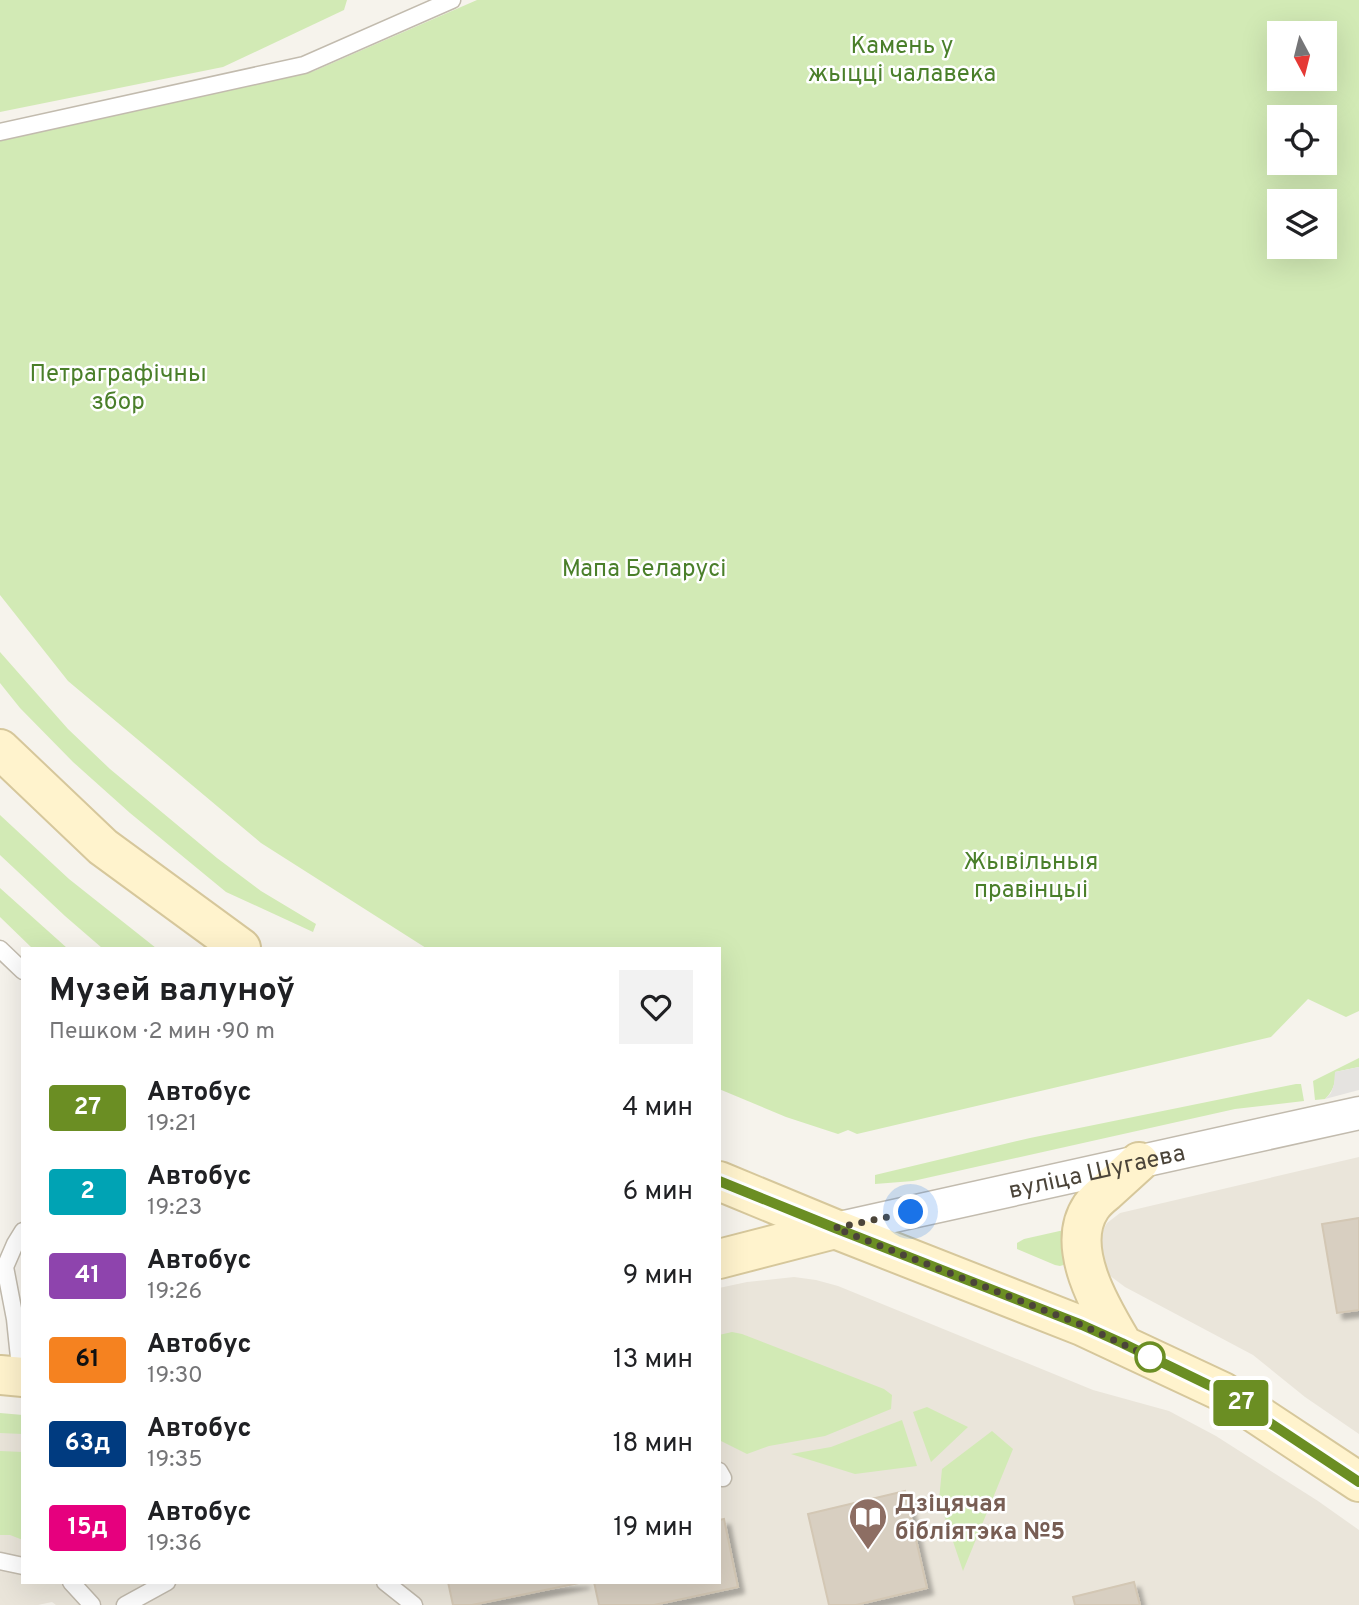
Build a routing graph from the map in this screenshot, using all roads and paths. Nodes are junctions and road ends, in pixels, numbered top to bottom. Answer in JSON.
{"nodes":[{"id":1,"x":452,"y":0,"type":"edge"},
{"id":2,"x":0,"y":132,"type":"edge"},
{"id":3,"x":0,"y":749,"type":"edge"},
{"id":4,"x":240,"y":947,"type":"edge"},
{"id":5,"x":0,"y":949,"type":"edge"},
{"id":6,"x":21,"y":969,"type":"edge"},
{"id":7,"x":1359,"y":1113,"type":"edge"},
{"id":8,"x":1139,"y":1162,"type":"junction"},
{"id":9,"x":721,"y":1182,"type":"edge"},
{"id":10,"x":835,"y":1228,"type":"junction"},
{"id":11,"x":21,"y":1234,"type":"edge"},
{"id":12,"x":721,"y":1258,"type":"edge"},
{"id":13,"x":4,"y":1309,"type":"edge"},
{"id":14,"x":1122,"y":1343,"type":"junction"},
{"id":15,"x":15,"y":1376,"type":"edge"},
{"id":16,"x":1359,"y":1482,"type":"edge"},
{"id":17,"x":0,"y":1560,"type":"edge"},
{"id":18,"x":21,"y":1565,"type":"edge"},
{"id":19,"x":73,"y":1584,"type":"edge"},
{"id":20,"x":163,"y":1584,"type":"edge"},
{"id":21,"x":388,"y":1584,"type":"edge"},
{"id":22,"x":92,"y":1605,"type":"edge"},
{"id":23,"x":125,"y":1605,"type":"edge"},
{"id":24,"x":414,"y":1605,"type":"edge"}],
"edges":[{"from":1,"to":2,"type":"lane"},
{"from":3,"to":4,"type":"main road"},
{"from":5,"to":6,"type":"lane"},
{"from":7,"to":8,"type":"street","name":"вуліца Шугаева"},
{"from":8,"to":10,"type":"street","name":"вуліца Шугаева"},
{"from":8,"to":14,"type":"main road"},
{"from":9,"to":10,"type":"main road"},
{"from":10,"to":12,"type":"main road"},
{"from":10,"to":14,"type":"main road"},
{"from":11,"to":13,"type":"lane"},
{"from":13,"to":15,"type":"lane"},
{"from":14,"to":16,"type":"main road"},
{"from":17,"to":18,"type":"lane"},
{"from":19,"to":22,"type":"lane"},
{"from":20,"to":23,"type":"lane"},
{"from":21,"to":24,"type":"lane"}]}
